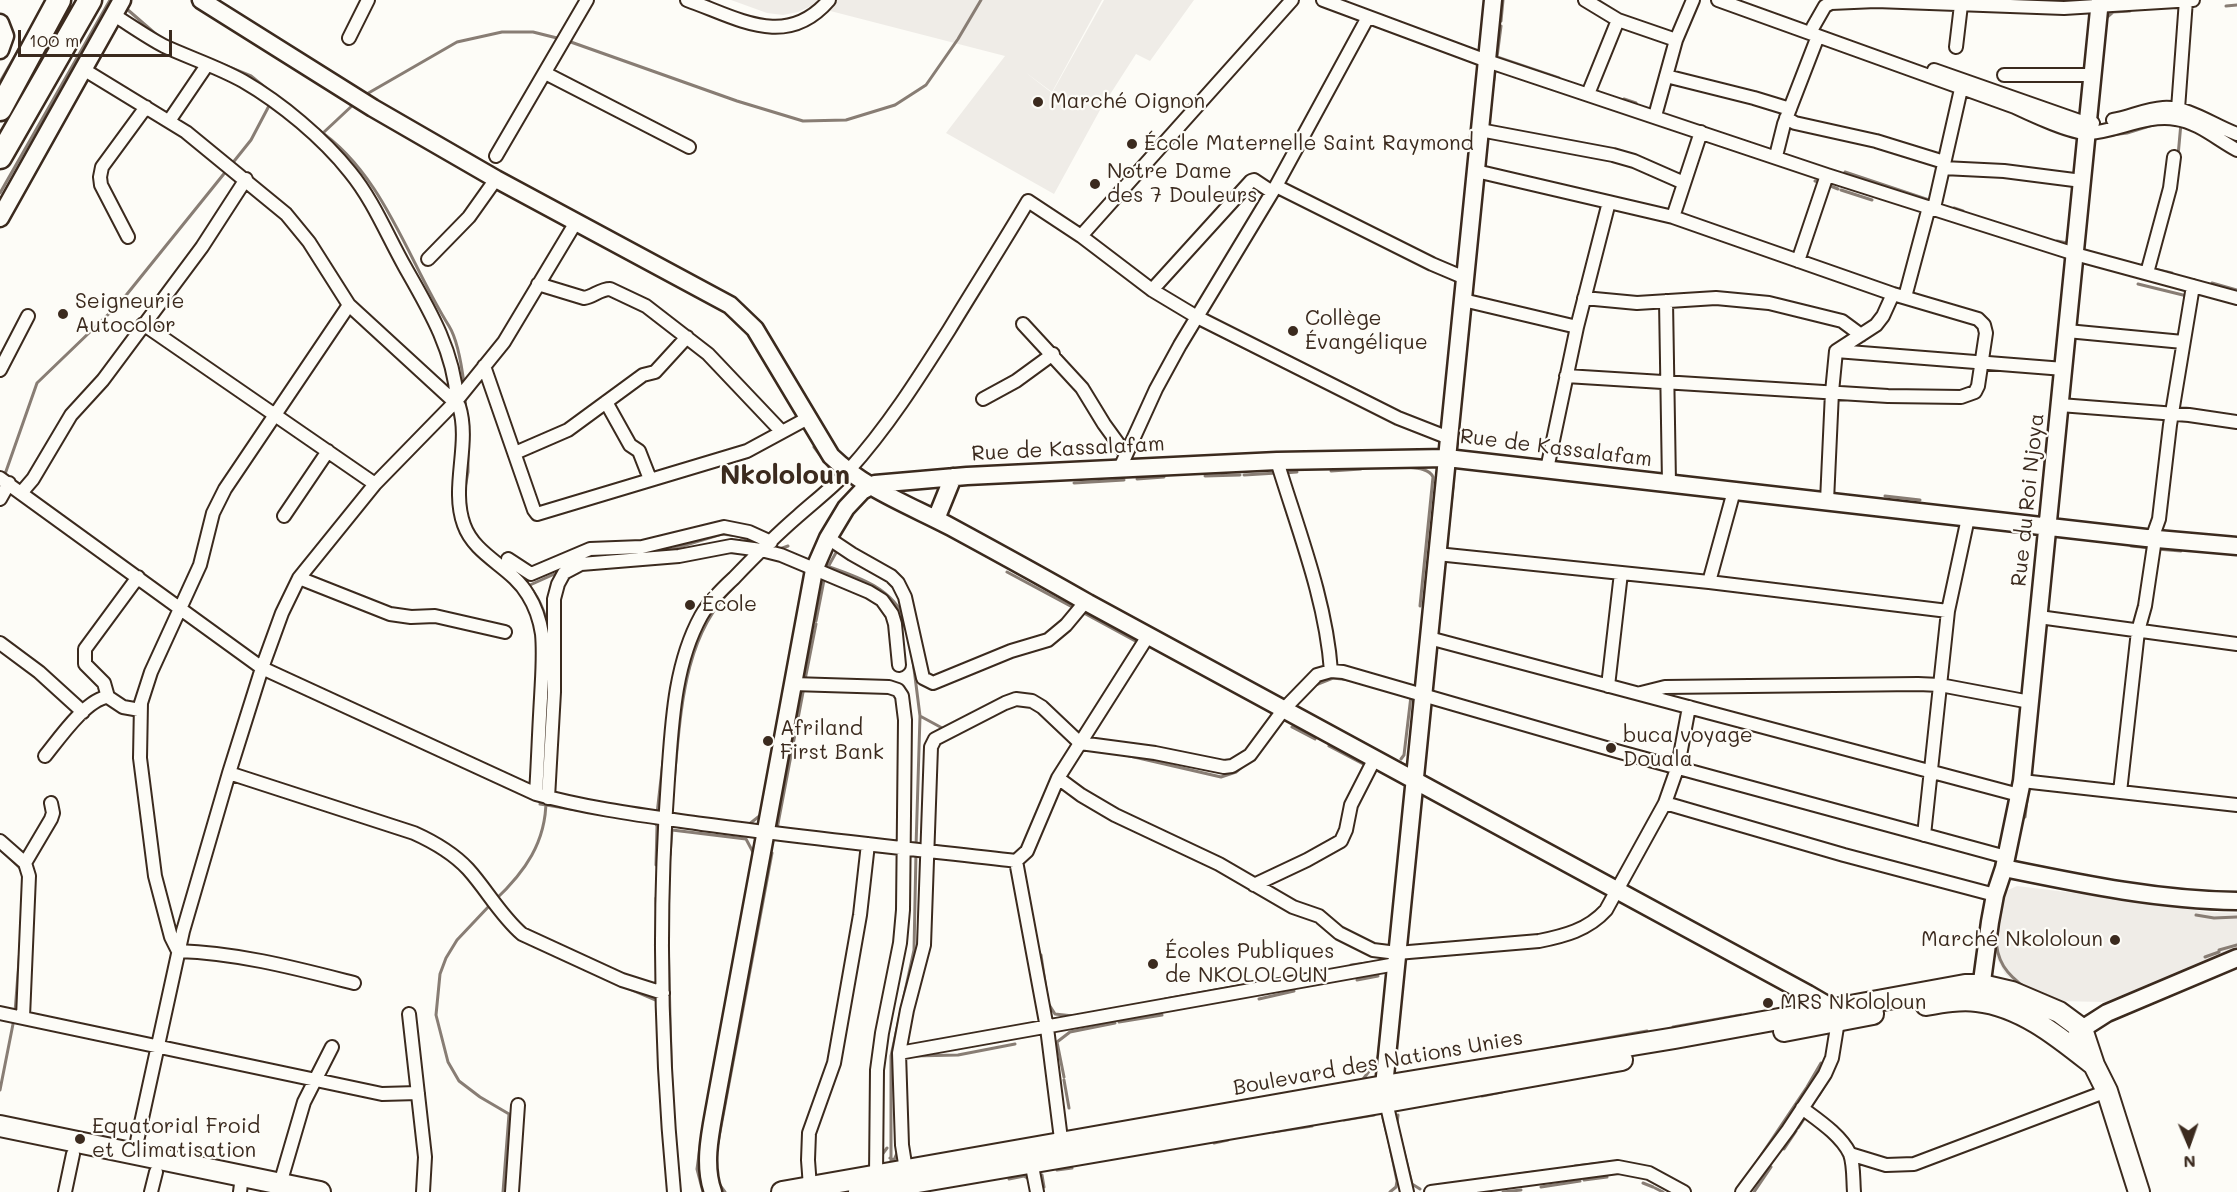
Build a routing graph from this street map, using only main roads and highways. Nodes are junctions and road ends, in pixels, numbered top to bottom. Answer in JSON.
{"nodes":[{"id":1,"x":59,"y":0,"type":"edge"},
{"id":2,"x":90,"y":0,"type":"edge"},
{"id":3,"x":0,"y":109,"type":"edge"},
{"id":4,"x":0,"y":157,"type":"edge"},
{"id":5,"x":1981,"y":993,"type":"junction"},
{"id":6,"x":2094,"y":1065,"type":"junction"},
{"id":7,"x":0,"y":1126,"type":"edge"},
{"id":8,"x":0,"y":1139,"type":"edge"},
{"id":9,"x":1030,"y":1156,"type":"junction"},
{"id":10,"x":244,"y":1187,"type":"edge"},
{"id":11,"x":868,"y":1187,"type":"edge"},
{"id":12,"x":320,"y":1192,"type":"edge"},
{"id":13,"x":782,"y":1192,"type":"edge"},
{"id":14,"x":2139,"y":1192,"type":"edge"}],
"edges":[{"from":1,"to":3,"type":"highway"},
{"from":2,"to":4,"type":"highway"},
{"from":5,"to":6,"type":"main road"},
{"from":5,"to":6,"type":"main road"},
{"from":5,"to":9,"type":"main road","name":"Boulevard des Nations Unies"},
{"from":6,"to":14,"type":"main road"},
{"from":7,"to":10,"type":"main road"},
{"from":8,"to":10,"type":"main road"},
{"from":9,"to":11,"type":"main road","name":"Boulevard des Nations Unies"},
{"from":9,"to":11,"type":"main road","name":"Boulevard des Nations Unies"},
{"from":10,"to":12,"type":"main road"},
{"from":11,"to":13,"type":"main road","name":"Boulevard des Nations Unies"}]}
